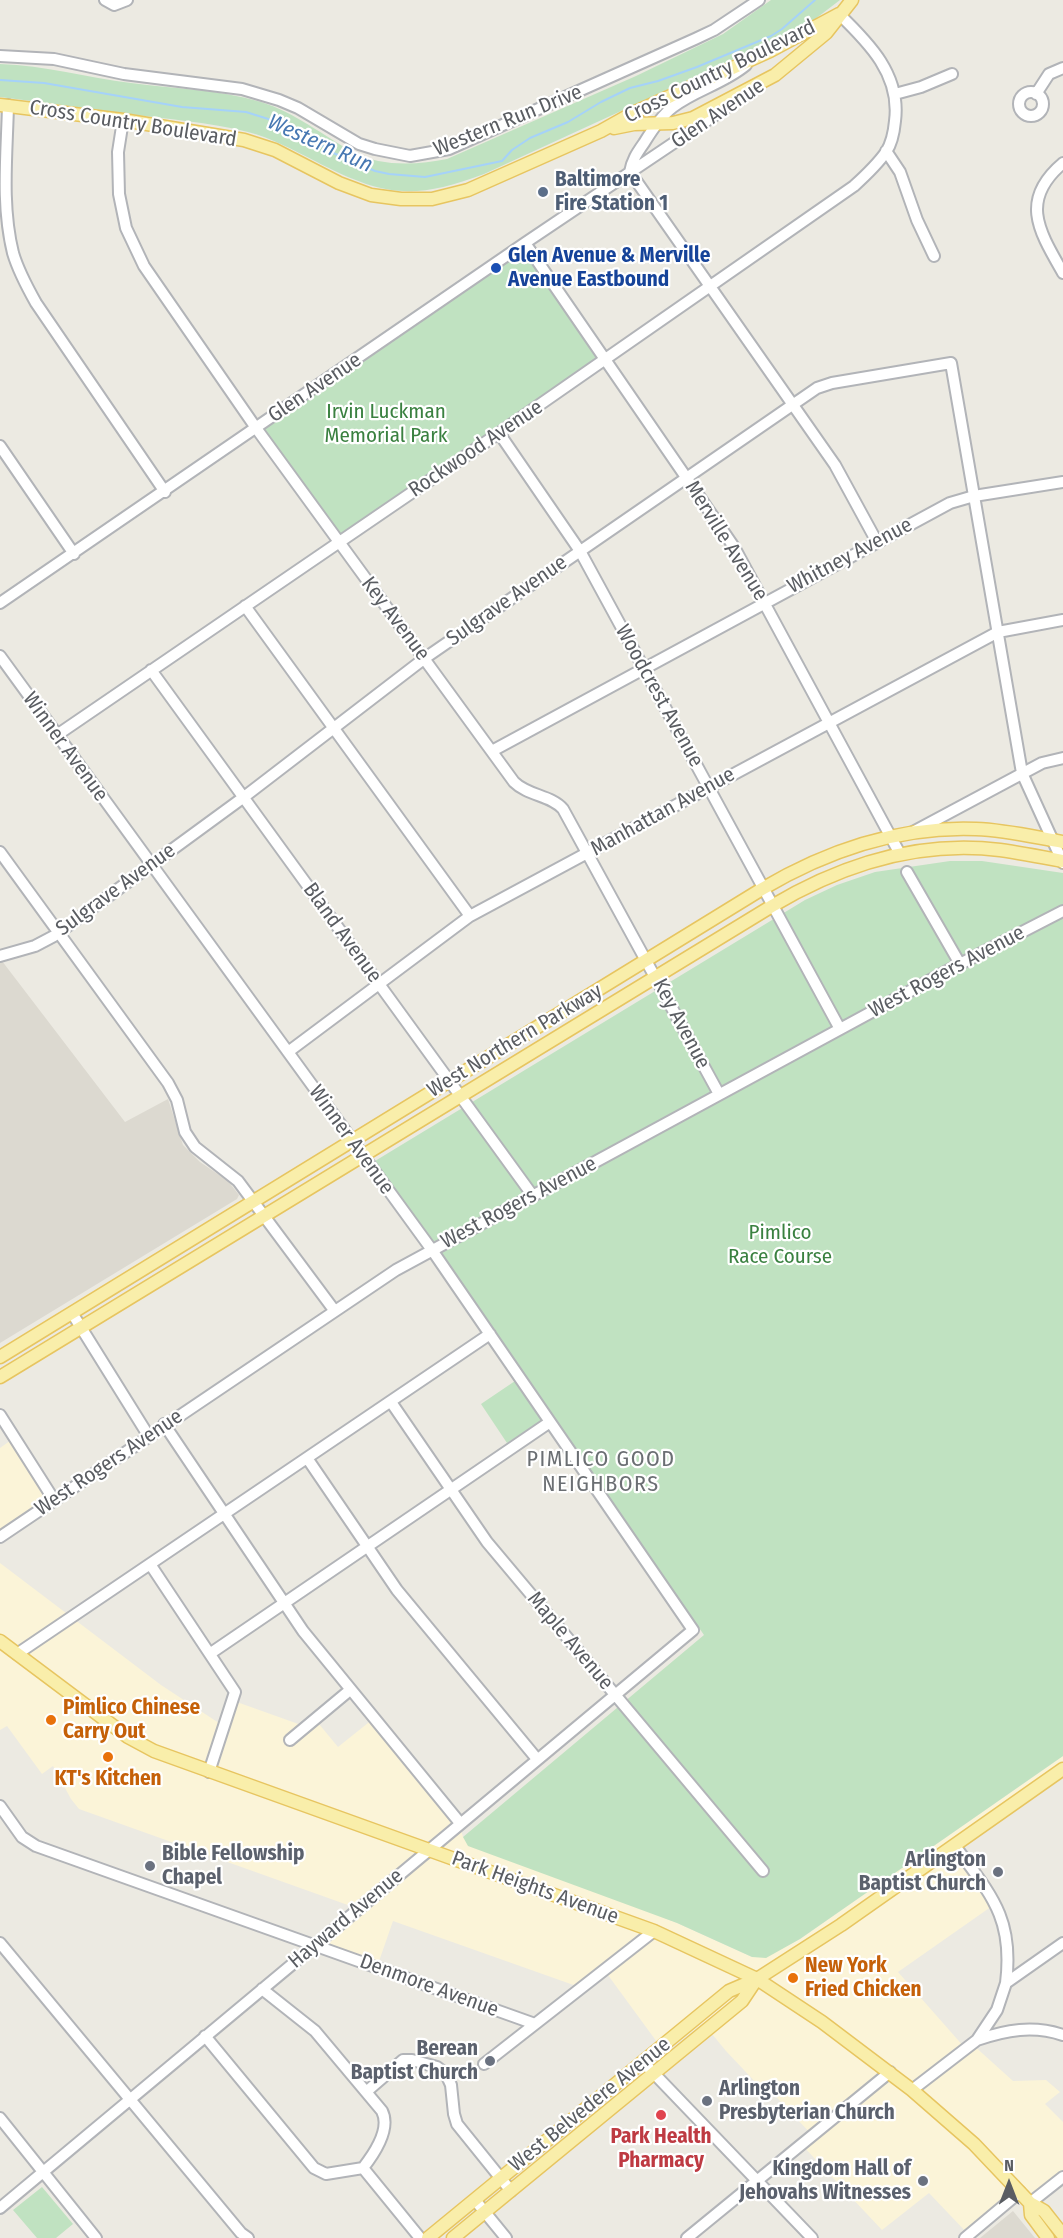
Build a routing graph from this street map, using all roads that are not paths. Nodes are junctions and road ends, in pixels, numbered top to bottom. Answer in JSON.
{"nodes":[{"id":1,"x":127,"y":0,"type":"edge"},
{"id":2,"x":759,"y":0,"type":"edge"},
{"id":3,"x":852,"y":0,"type":"edge"},
{"id":4,"x":108,"y":2,"type":"edge"},
{"id":5,"x":839,"y":14,"type":"junction"},
{"id":6,"x":0,"y":56,"type":"edge"},
{"id":7,"x":755,"y":58,"type":"junction"},
{"id":8,"x":1063,"y":68,"type":"edge"},
{"id":9,"x":952,"y":74,"type":"dead end"},
{"id":10,"x":775,"y":75,"type":"junction"},
{"id":11,"x":895,"y":94,"type":"junction"},
{"id":12,"x":1036,"y":94,"type":"dead end"},
{"id":13,"x":4,"y":105,"type":"edge"},
{"id":14,"x":123,"y":120,"type":"junction"},
{"id":15,"x":657,"y":124,"type":"junction"},
{"id":16,"x":601,"y":131,"type":"junction"},
{"id":17,"x":886,"y":152,"type":"junction"},
{"id":18,"x":1063,"y":163,"type":"edge"},
{"id":19,"x":630,"y":172,"type":"junction"},
{"id":20,"x":525,"y":243,"type":"junction"},
{"id":21,"x":934,"y":256,"type":"dead end"},
{"id":22,"x":1063,"y":273,"type":"edge"},
{"id":23,"x":710,"y":286,"type":"junction"},
{"id":24,"x":605,"y":359,"type":"junction"},
{"id":25,"x":792,"y":404,"type":"junction"},
{"id":26,"x":256,"y":428,"type":"junction"},
{"id":27,"x":499,"y":433,"type":"junction"},
{"id":28,"x":0,"y":446,"type":"edge"},
{"id":29,"x":686,"y":477,"type":"junction"},
{"id":30,"x":1063,"y":482,"type":"edge"},
{"id":31,"x":165,"y":492,"type":"junction"},
{"id":32,"x":974,"y":496,"type":"junction"},
{"id":33,"x":339,"y":542,"type":"junction"},
{"id":34,"x":876,"y":542,"type":"junction"},
{"id":35,"x":580,"y":551,"type":"junction"},
{"id":36,"x":74,"y":554,"type":"junction"},
{"id":37,"x":764,"y":602,"type":"junction"},
{"id":38,"x":0,"y":603,"type":"edge"},
{"id":39,"x":245,"y":606,"type":"junction"},
{"id":40,"x":1063,"y":620,"type":"edge"},
{"id":41,"x":998,"y":632,"type":"junction"},
{"id":42,"x":0,"y":656,"type":"edge"},
{"id":43,"x":424,"y":658,"type":"junction"},
{"id":44,"x":643,"y":668,"type":"junction"},
{"id":45,"x":151,"y":670,"type":"junction"},
{"id":46,"x":828,"y":722,"type":"junction"},
{"id":47,"x":334,"y":728,"type":"junction"},
{"id":48,"x":57,"y":735,"type":"junction"},
{"id":49,"x":492,"y":751,"type":"junction"},
{"id":50,"x":1063,"y":758,"type":"edge"},
{"id":51,"x":1022,"y":773,"type":"junction"},
{"id":52,"x":709,"y":787,"type":"junction"},
{"id":53,"x":244,"y":798,"type":"junction"},
{"id":54,"x":913,"y":832,"type":"junction"},
{"id":55,"x":890,"y":836,"type":"junction"},
{"id":56,"x":1057,"y":841,"type":"edge"},
{"id":57,"x":0,"y":852,"type":"edge"},
{"id":58,"x":588,"y":854,"type":"junction"},
{"id":59,"x":900,"y":854,"type":"junction"},
{"id":60,"x":1063,"y":862,"type":"edge"},
{"id":61,"x":151,"y":865,"type":"junction"},
{"id":62,"x":906,"y":872,"type":"dead end"},
{"id":63,"x":762,"y":889,"type":"junction"},
{"id":64,"x":771,"y":906,"type":"junction"},
{"id":65,"x":1063,"y":911,"type":"edge"},
{"id":66,"x":470,"y":916,"type":"junction"},
{"id":67,"x":57,"y":932,"type":"junction"},
{"id":68,"x":0,"y":956,"type":"edge"},
{"id":69,"x":647,"y":960,"type":"junction"},
{"id":70,"x":960,"y":964,"type":"junction"},
{"id":71,"x":656,"y":977,"type":"junction"},
{"id":72,"x":380,"y":985,"type":"junction"},
{"id":73,"x":840,"y":1029,"type":"junction"},
{"id":74,"x":288,"y":1052,"type":"junction"},
{"id":75,"x":449,"y":1081,"type":"junction"},
{"id":76,"x":719,"y":1094,"type":"junction"},
{"id":77,"x":460,"y":1097,"type":"junction"},
{"id":78,"x":351,"y":1141,"type":"junction"},
{"id":79,"x":363,"y":1157,"type":"junction"},
{"id":80,"x":533,"y":1196,"type":"junction"},
{"id":81,"x":254,"y":1200,"type":"junction"},
{"id":82,"x":265,"y":1216,"type":"junction"},
{"id":83,"x":432,"y":1250,"type":"junction"},
{"id":84,"x":334,"y":1310,"type":"junction"},
{"id":85,"x":72,"y":1313,"type":"junction"},
{"id":86,"x":81,"y":1328,"type":"junction"},
{"id":87,"x":490,"y":1334,"type":"junction"},
{"id":88,"x":0,"y":1357,"type":"edge"},
{"id":89,"x":0,"y":1377,"type":"edge"},
{"id":90,"x":391,"y":1402,"type":"junction"},
{"id":91,"x":0,"y":1415,"type":"edge"},
{"id":92,"x":550,"y":1422,"type":"junction"},
{"id":93,"x":164,"y":1424,"type":"junction"},
{"id":94,"x":148,"y":1436,"type":"junction"},
{"id":95,"x":307,"y":1458,"type":"junction"},
{"id":96,"x":452,"y":1490,"type":"junction"},
{"id":97,"x":54,"y":1500,"type":"junction"},
{"id":98,"x":224,"y":1514,"type":"junction"},
{"id":99,"x":0,"y":1537,"type":"edge"},
{"id":100,"x":367,"y":1546,"type":"junction"},
{"id":101,"x":150,"y":1564,"type":"junction"},
{"id":102,"x":284,"y":1603,"type":"junction"},
{"id":103,"x":693,"y":1630,"type":"joint"},
{"id":104,"x":0,"y":1641,"type":"edge"},
{"id":105,"x":211,"y":1653,"type":"junction"},
{"id":106,"x":17,"y":1654,"type":"junction"},
{"id":107,"x":350,"y":1690,"type":"junction"},
{"id":108,"x":615,"y":1695,"type":"junction"},
{"id":109,"x":290,"y":1740,"type":"dead end"},
{"id":110,"x":537,"y":1759,"type":"junction"},
{"id":111,"x":1063,"y":1769,"type":"edge"},
{"id":112,"x":209,"y":1772,"type":"junction"},
{"id":113,"x":0,"y":1806,"type":"edge"},
{"id":114,"x":460,"y":1823,"type":"junction"},
{"id":115,"x":955,"y":1846,"type":"junction"},
{"id":116,"x":428,"y":1850,"type":"junction"},
{"id":117,"x":762,"y":1870,"type":"dead end"},
{"id":118,"x":654,"y":1931,"type":"junction"},
{"id":119,"x":0,"y":1943,"type":"edge"},
{"id":120,"x":1063,"y":1943,"type":"edge"},
{"id":121,"x":315,"y":1946,"type":"junction"},
{"id":122,"x":756,"y":1979,"type":"junction"},
{"id":123,"x":1006,"y":1983,"type":"junction"},
{"id":124,"x":262,"y":1989,"type":"junction"},
{"id":125,"x":535,"y":2024,"type":"junction"},
{"id":126,"x":1063,"y":2035,"type":"edge"},
{"id":127,"x":206,"y":2036,"type":"junction"},
{"id":128,"x":977,"y":2040,"type":"junction"},
{"id":129,"x":643,"y":2062,"type":"junction"},
{"id":130,"x":484,"y":2064,"type":"dead end"},
{"id":131,"x":890,"y":2072,"type":"junction"},
{"id":132,"x":654,"y":2073,"type":"junction"},
{"id":133,"x":912,"y":2090,"type":"junction"},
{"id":134,"x":366,"y":2092,"type":"junction"},
{"id":135,"x":130,"y":2099,"type":"junction"},
{"id":136,"x":0,"y":2118,"type":"edge"},
{"id":137,"x":363,"y":2169,"type":"junction"},
{"id":138,"x":43,"y":2172,"type":"junction"},
{"id":139,"x":1063,"y":2177,"type":"edge"},
{"id":140,"x":500,"y":2178,"type":"junction"},
{"id":141,"x":757,"y":2181,"type":"junction"},
{"id":142,"x":511,"y":2191,"type":"junction"},
{"id":143,"x":1020,"y":2192,"type":"junction"},
{"id":144,"x":475,"y":2200,"type":"junction"},
{"id":145,"x":1030,"y":2203,"type":"junction"},
{"id":146,"x":0,"y":2208,"type":"edge"},
{"id":147,"x":485,"y":2212,"type":"junction"},
{"id":148,"x":1063,"y":2235,"type":"edge"},
{"id":149,"x":96,"y":2238,"type":"edge"},
{"id":150,"x":248,"y":2238,"type":"edge"},
{"id":151,"x":420,"y":2238,"type":"edge"},
{"id":152,"x":428,"y":2238,"type":"edge"},
{"id":153,"x":453,"y":2238,"type":"edge"},
{"id":154,"x":506,"y":2238,"type":"edge"},
{"id":155,"x":687,"y":2238,"type":"edge"},
{"id":156,"x":812,"y":2238,"type":"edge"},
{"id":157,"x":965,"y":2238,"type":"edge"},
{"id":158,"x":1048,"y":2238,"type":"edge"}],
"edges":[{"from":1,"to":4,"type":"street"},
{"from":2,"to":6,"type":"street","name":"Western Run Drive"},
{"from":3,"to":5,"type":"main road","name":"Cross Country Boulevard"},
{"from":5,"to":7,"type":"main road","name":"Cross Country Boulevard"},
{"from":5,"to":10,"type":"main road","name":"Cross Country Boulevard"},
{"from":5,"to":11,"type":"street"},
{"from":7,"to":15,"type":"street","name":"Glen Avenue"},
{"from":7,"to":16,"type":"main road","name":"Cross Country Boulevard"},
{"from":8,"to":12,"type":"street"},
{"from":9,"to":11,"type":"street"},
{"from":10,"to":15,"type":"main road","name":"Cross Country Boulevard"},
{"from":10,"to":19,"type":"street","name":"Glen Avenue"},
{"from":11,"to":17,"type":"street"},
{"from":13,"to":14,"type":"main road","name":"Cross Country Boulevard"},
{"from":13,"to":31,"type":"street"},
{"from":14,"to":16,"type":"main road","name":"Cross Country Boulevard"},
{"from":14,"to":26,"type":"street","name":"Key Avenue"},
{"from":15,"to":16,"type":"main road","name":"Cross Country Boulevard"},
{"from":15,"to":19,"type":"street","name":"Glen Avenue"},
{"from":17,"to":21,"type":"street"},
{"from":17,"to":23,"type":"street","name":"Rockwood Avenue"},
{"from":18,"to":22,"type":"street"},
{"from":19,"to":20,"type":"street","name":"Glen Avenue"},
{"from":19,"to":23,"type":"street"},
{"from":20,"to":24,"type":"street","name":"Merville Avenue"},
{"from":20,"to":26,"type":"street","name":"Glen Avenue"},
{"from":23,"to":24,"type":"street","name":"Rockwood Avenue"},
{"from":23,"to":25,"type":"street"},
{"from":24,"to":27,"type":"street","name":"Rockwood Avenue"},
{"from":24,"to":29,"type":"street","name":"Merville Avenue"},
{"from":25,"to":29,"type":"street","name":"Sulgrave Avenue"},
{"from":25,"to":32,"type":"street","name":"Sulgrave Avenue"},
{"from":25,"to":34,"type":"street"},
{"from":26,"to":31,"type":"street","name":"Glen Avenue"},
{"from":26,"to":33,"type":"street","name":"Key Avenue"},
{"from":27,"to":33,"type":"street","name":"Rockwood Avenue"},
{"from":27,"to":35,"type":"street","name":"Woodcrest Avenue"},
{"from":28,"to":36,"type":"street"},
{"from":29,"to":35,"type":"street","name":"Sulgrave Avenue"},
{"from":29,"to":37,"type":"street","name":"Merville Avenue"},
{"from":30,"to":32,"type":"street","name":"Whitney Avenue"},
{"from":31,"to":36,"type":"street","name":"Glen Avenue"},
{"from":32,"to":34,"type":"street","name":"Whitney Avenue"},
{"from":32,"to":41,"type":"street"},
{"from":33,"to":39,"type":"street","name":"Rockwood Avenue"},
{"from":33,"to":43,"type":"street","name":"Key Avenue"},
{"from":34,"to":37,"type":"street","name":"Whitney Avenue"},
{"from":35,"to":43,"type":"street","name":"Sulgrave Avenue"},
{"from":35,"to":44,"type":"street","name":"Woodcrest Avenue"},
{"from":36,"to":38,"type":"street","name":"Glen Avenue"},
{"from":37,"to":44,"type":"street","name":"Whitney Avenue"},
{"from":37,"to":46,"type":"street","name":"Merville Avenue"},
{"from":39,"to":45,"type":"street","name":"Rockwood Avenue"},
{"from":39,"to":47,"type":"street"},
{"from":40,"to":41,"type":"street","name":"Manhattan Avenue"},
{"from":41,"to":46,"type":"street","name":"Manhattan Avenue"},
{"from":41,"to":51,"type":"street"},
{"from":42,"to":48,"type":"street","name":"Winner Avenue"},
{"from":43,"to":47,"type":"street","name":"Sulgrave Avenue"},
{"from":43,"to":49,"type":"street","name":"Key Avenue"},
{"from":44,"to":49,"type":"street","name":"Whitney Avenue"},
{"from":44,"to":52,"type":"street","name":"Woodcrest Avenue"},
{"from":45,"to":48,"type":"street","name":"Rockwood Avenue"},
{"from":45,"to":53,"type":"street","name":"Bland Avenue"},
{"from":46,"to":52,"type":"street","name":"Manhattan Avenue"},
{"from":46,"to":55,"type":"street","name":"Merville Avenue"},
{"from":47,"to":53,"type":"street","name":"Sulgrave Avenue"},
{"from":47,"to":66,"type":"street"},
{"from":48,"to":61,"type":"street","name":"Winner Avenue"},
{"from":49,"to":58,"type":"street","name":"Key Avenue"},
{"from":50,"to":51,"type":"street"},
{"from":51,"to":54,"type":"street"},
{"from":51,"to":56,"type":"street"},
{"from":52,"to":58,"type":"street","name":"Manhattan Avenue"},
{"from":52,"to":63,"type":"street","name":"Woodcrest Avenue"},
{"from":53,"to":61,"type":"street","name":"Sulgrave Avenue"},
{"from":53,"to":72,"type":"street","name":"Bland Avenue"},
{"from":54,"to":55,"type":"main road","name":"West Northern Parkway"},
{"from":54,"to":56,"type":"main road","name":"West Northern Parkway"},
{"from":55,"to":59,"type":"street","name":"Merville Avenue"},
{"from":55,"to":63,"type":"main road","name":"West Northern Parkway"},
{"from":56,"to":60,"type":"street"},
{"from":57,"to":67,"type":"street"},
{"from":58,"to":66,"type":"street","name":"Manhattan Avenue"},
{"from":58,"to":69,"type":"street","name":"Key Avenue"},
{"from":59,"to":60,"type":"main road","name":"West Northern Parkway"},
{"from":59,"to":64,"type":"main road","name":"West Northern Parkway"},
{"from":61,"to":67,"type":"street","name":"Sulgrave Avenue"},
{"from":61,"to":74,"type":"street","name":"Winner Avenue"},
{"from":62,"to":70,"type":"street"},
{"from":63,"to":64,"type":"street","name":"Woodcrest Avenue"},
{"from":63,"to":69,"type":"main road","name":"West Northern Parkway"},
{"from":64,"to":71,"type":"main road","name":"West Northern Parkway"},
{"from":64,"to":73,"type":"street","name":"Woodcrest Avenue"},
{"from":65,"to":70,"type":"street","name":"West Rogers Avenue"},
{"from":66,"to":72,"type":"street","name":"Manhattan Avenue"},
{"from":67,"to":68,"type":"street","name":"Sulgrave Avenue"},
{"from":67,"to":81,"type":"street"},
{"from":69,"to":71,"type":"street","name":"Key Avenue"},
{"from":69,"to":75,"type":"main road","name":"West Northern Parkway"},
{"from":70,"to":73,"type":"street","name":"West Rogers Avenue"},
{"from":71,"to":76,"type":"street","name":"Key Avenue"},
{"from":71,"to":77,"type":"main road","name":"West Northern Parkway"},
{"from":72,"to":74,"type":"street","name":"Manhattan Avenue"},
{"from":72,"to":75,"type":"street","name":"Bland Avenue"},
{"from":73,"to":76,"type":"street","name":"West Rogers Avenue"},
{"from":74,"to":78,"type":"street","name":"Winner Avenue"},
{"from":75,"to":77,"type":"street","name":"Bland Avenue"},
{"from":75,"to":78,"type":"main road","name":"West Northern Parkway"},
{"from":76,"to":80,"type":"street","name":"West Rogers Avenue"},
{"from":77,"to":79,"type":"main road","name":"West Northern Parkway"},
{"from":77,"to":80,"type":"street","name":"Bland Avenue"},
{"from":78,"to":79,"type":"street","name":"Winner Avenue"},
{"from":78,"to":81,"type":"main road","name":"West Northern Parkway"},
{"from":79,"to":82,"type":"main road","name":"West Northern Parkway"},
{"from":79,"to":83,"type":"street","name":"Winner Avenue"},
{"from":80,"to":83,"type":"street","name":"West Rogers Avenue"},
{"from":81,"to":82,"type":"street"},
{"from":81,"to":85,"type":"main road","name":"West Northern Parkway"},
{"from":82,"to":84,"type":"street"},
{"from":82,"to":86,"type":"main road","name":"West Northern Parkway"},
{"from":83,"to":84,"type":"street","name":"West Rogers Avenue"},
{"from":83,"to":87,"type":"street","name":"Winner Avenue"},
{"from":84,"to":93,"type":"street","name":"West Rogers Avenue"},
{"from":85,"to":86,"type":"street"},
{"from":85,"to":88,"type":"main road","name":"West Northern Parkway"},
{"from":86,"to":89,"type":"main road","name":"West Northern Parkway"},
{"from":86,"to":94,"type":"street"},
{"from":87,"to":90,"type":"street"},
{"from":87,"to":92,"type":"street","name":"Winner Avenue"},
{"from":90,"to":95,"type":"street"},
{"from":90,"to":96,"type":"street","name":"Maple Avenue"},
{"from":91,"to":97,"type":"street"},
{"from":92,"to":96,"type":"street"},
{"from":92,"to":103,"type":"street","name":"Winner Avenue"},
{"from":93,"to":94,"type":"street","name":"West Rogers Avenue"},
{"from":93,"to":98,"type":"street"},
{"from":94,"to":97,"type":"street","name":"West Rogers Avenue"},
{"from":95,"to":98,"type":"street"},
{"from":95,"to":100,"type":"street"},
{"from":96,"to":100,"type":"street"},
{"from":96,"to":108,"type":"street","name":"Maple Avenue"},
{"from":97,"to":99,"type":"street","name":"West Rogers Avenue"},
{"from":98,"to":101,"type":"street"},
{"from":98,"to":102,"type":"street"},
{"from":100,"to":102,"type":"street"},
{"from":100,"to":110,"type":"street"},
{"from":101,"to":105,"type":"street"},
{"from":101,"to":106,"type":"street"},
{"from":102,"to":105,"type":"street"},
{"from":102,"to":107,"type":"street"},
{"from":103,"to":108,"type":"street","name":"Hayward Avenue"},
{"from":104,"to":106,"type":"main road","name":"Park Heights Avenue"},
{"from":105,"to":112,"type":"street"},
{"from":106,"to":112,"type":"main road","name":"Park Heights Avenue"},
{"from":107,"to":109,"type":"street"},
{"from":107,"to":114,"type":"street"},
{"from":108,"to":110,"type":"street","name":"Hayward Avenue"},
{"from":108,"to":117,"type":"street","name":"Maple Avenue"},
{"from":110,"to":114,"type":"street","name":"Hayward Avenue"},
{"from":111,"to":115,"type":"main road","name":"West Belvedere Avenue"},
{"from":112,"to":116,"type":"main road","name":"Park Heights Avenue"},
{"from":113,"to":121,"type":"street","name":"Denmore Avenue"},
{"from":114,"to":116,"type":"street","name":"Hayward Avenue"},
{"from":115,"to":122,"type":"main road","name":"West Belvedere Avenue"},
{"from":115,"to":123,"type":"street"},
{"from":116,"to":118,"type":"main road","name":"Park Heights Avenue"},
{"from":116,"to":121,"type":"street","name":"Hayward Avenue"},
{"from":118,"to":122,"type":"main road","name":"Park Heights Avenue"},
{"from":118,"to":125,"type":"street"},
{"from":119,"to":135,"type":"street"},
{"from":120,"to":123,"type":"street"},
{"from":121,"to":124,"type":"street","name":"Hayward Avenue"},
{"from":121,"to":125,"type":"street","name":"Denmore Avenue"},
{"from":122,"to":129,"type":"main road","name":"West Belvedere Avenue"},
{"from":122,"to":131,"type":"main road","name":"Park Heights Avenue"},
{"from":122,"to":132,"type":"main road","name":"West Belvedere Avenue"},
{"from":123,"to":128,"type":"street"},
{"from":124,"to":127,"type":"street","name":"Hayward Avenue"},
{"from":124,"to":134,"type":"street"},
{"from":125,"to":130,"type":"street"},
{"from":126,"to":128,"type":"street"},
{"from":127,"to":135,"type":"street","name":"Hayward Avenue"},
{"from":127,"to":137,"type":"street"},
{"from":128,"to":133,"type":"street"},
{"from":129,"to":132,"type":"street"},
{"from":129,"to":140,"type":"main road","name":"West Belvedere Avenue"},
{"from":131,"to":133,"type":"main road","name":"Park Heights Avenue"},
{"from":131,"to":141,"type":"street"},
{"from":132,"to":141,"type":"street"},
{"from":132,"to":142,"type":"main road","name":"West Belvedere Avenue"},
{"from":133,"to":143,"type":"main road","name":"Park Heights Avenue"},
{"from":134,"to":137,"type":"street"},
{"from":134,"to":140,"type":"street"},
{"from":135,"to":138,"type":"street","name":"Hayward Avenue"},
{"from":135,"to":150,"type":"street"},
{"from":136,"to":138,"type":"street"},
{"from":137,"to":151,"type":"street"},
{"from":138,"to":146,"type":"street","name":"Hayward Avenue"},
{"from":138,"to":149,"type":"street"},
{"from":139,"to":145,"type":"street"},
{"from":140,"to":142,"type":"street"},
{"from":140,"to":144,"type":"main road","name":"West Belvedere Avenue"},
{"from":141,"to":155,"type":"street"},
{"from":141,"to":156,"type":"street"},
{"from":142,"to":147,"type":"main road","name":"West Belvedere Avenue"},
{"from":143,"to":145,"type":"main road","name":"Park Heights Avenue"},
{"from":143,"to":157,"type":"street"},
{"from":144,"to":147,"type":"street"},
{"from":144,"to":152,"type":"main road","name":"West Belvedere Avenue"},
{"from":145,"to":148,"type":"main road","name":"Park Heights Avenue"},
{"from":145,"to":158,"type":"main road","name":"Park Heights Avenue"},
{"from":147,"to":153,"type":"main road","name":"West Belvedere Avenue"},
{"from":147,"to":154,"type":"street"}]}
